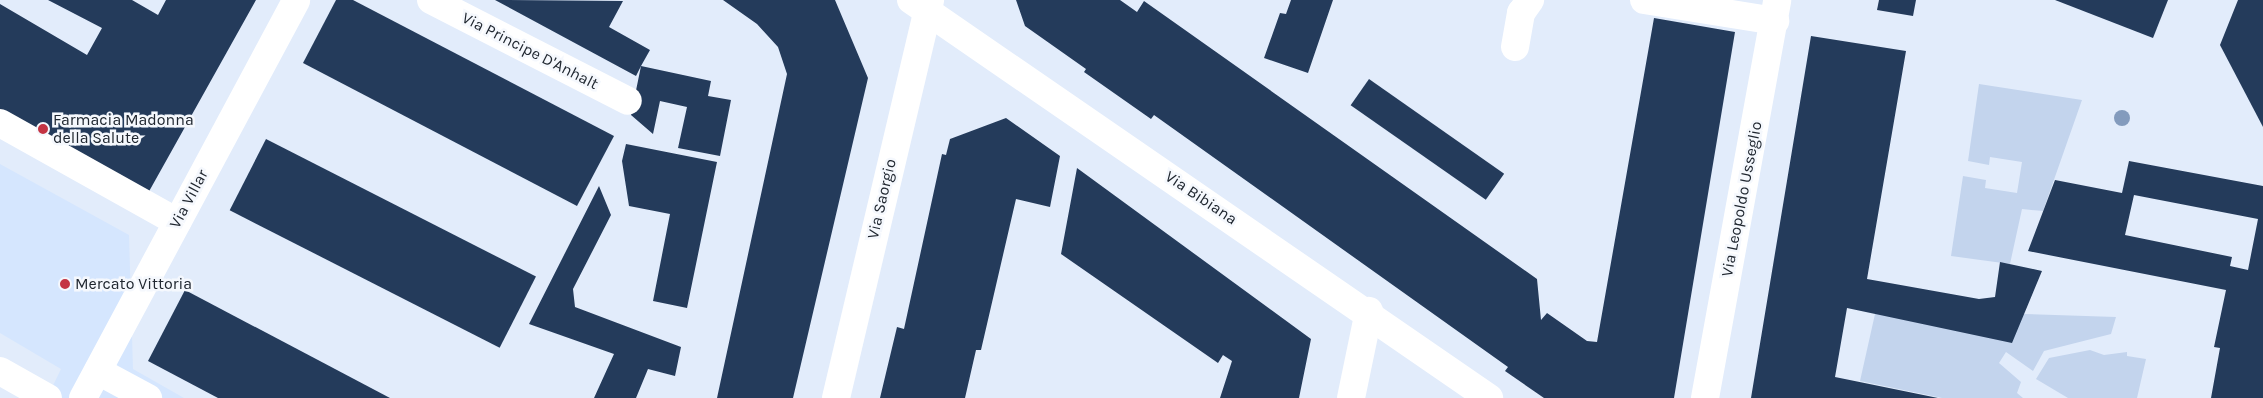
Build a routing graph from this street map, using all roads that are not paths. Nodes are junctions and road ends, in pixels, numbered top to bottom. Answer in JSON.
{"nodes":[{"id":1,"x":296,"y":0,"type":"edge"},
{"id":2,"x":431,"y":0,"type":"edge"},
{"id":3,"x":1530,"y":0,"type":"edge"},
{"id":4,"x":1644,"y":0,"type":"edge"},
{"id":5,"x":922,"y":4,"type":"edge"},
{"id":6,"x":1776,"y":10,"type":"edge"},
{"id":7,"x":1515,"y":47,"type":"dead end"},
{"id":8,"x":628,"y":101,"type":"dead end"},
{"id":9,"x":0,"y":123,"type":"edge"},
{"id":10,"x":177,"y":222,"type":"junction"},
{"id":11,"x":1369,"y":311,"type":"junction"},
{"id":12,"x":0,"y":371,"type":"edge"},
{"id":13,"x":98,"y":371,"type":"junction"},
{"id":14,"x":48,"y":398,"type":"edge"},
{"id":15,"x":83,"y":398,"type":"edge"},
{"id":16,"x":148,"y":398,"type":"edge"},
{"id":17,"x":836,"y":398,"type":"edge"},
{"id":18,"x":1351,"y":398,"type":"edge"},
{"id":19,"x":1489,"y":398,"type":"edge"},
{"id":20,"x":1705,"y":398,"type":"edge"}],
"edges":[{"from":1,"to":10,"type":"street","name":"Via Villar"},
{"from":2,"to":8,"type":"street","name":"Via Principe D'Anhalt"},
{"from":3,"to":7,"type":"street"},
{"from":4,"to":6,"type":"street"},
{"from":5,"to":11,"type":"street","name":"Via Bibiana"},
{"from":5,"to":17,"type":"street","name":"Via Saorgio"},
{"from":6,"to":20,"type":"street","name":"Via Leopoldo Usseglio"},
{"from":9,"to":10,"type":"street"},
{"from":10,"to":13,"type":"street","name":"Via Villar"},
{"from":11,"to":18,"type":"street"},
{"from":11,"to":19,"type":"street","name":"Via Bibiana"},
{"from":12,"to":14,"type":"street"},
{"from":13,"to":15,"type":"street","name":"Via Villar"},
{"from":13,"to":16,"type":"street"}]}
